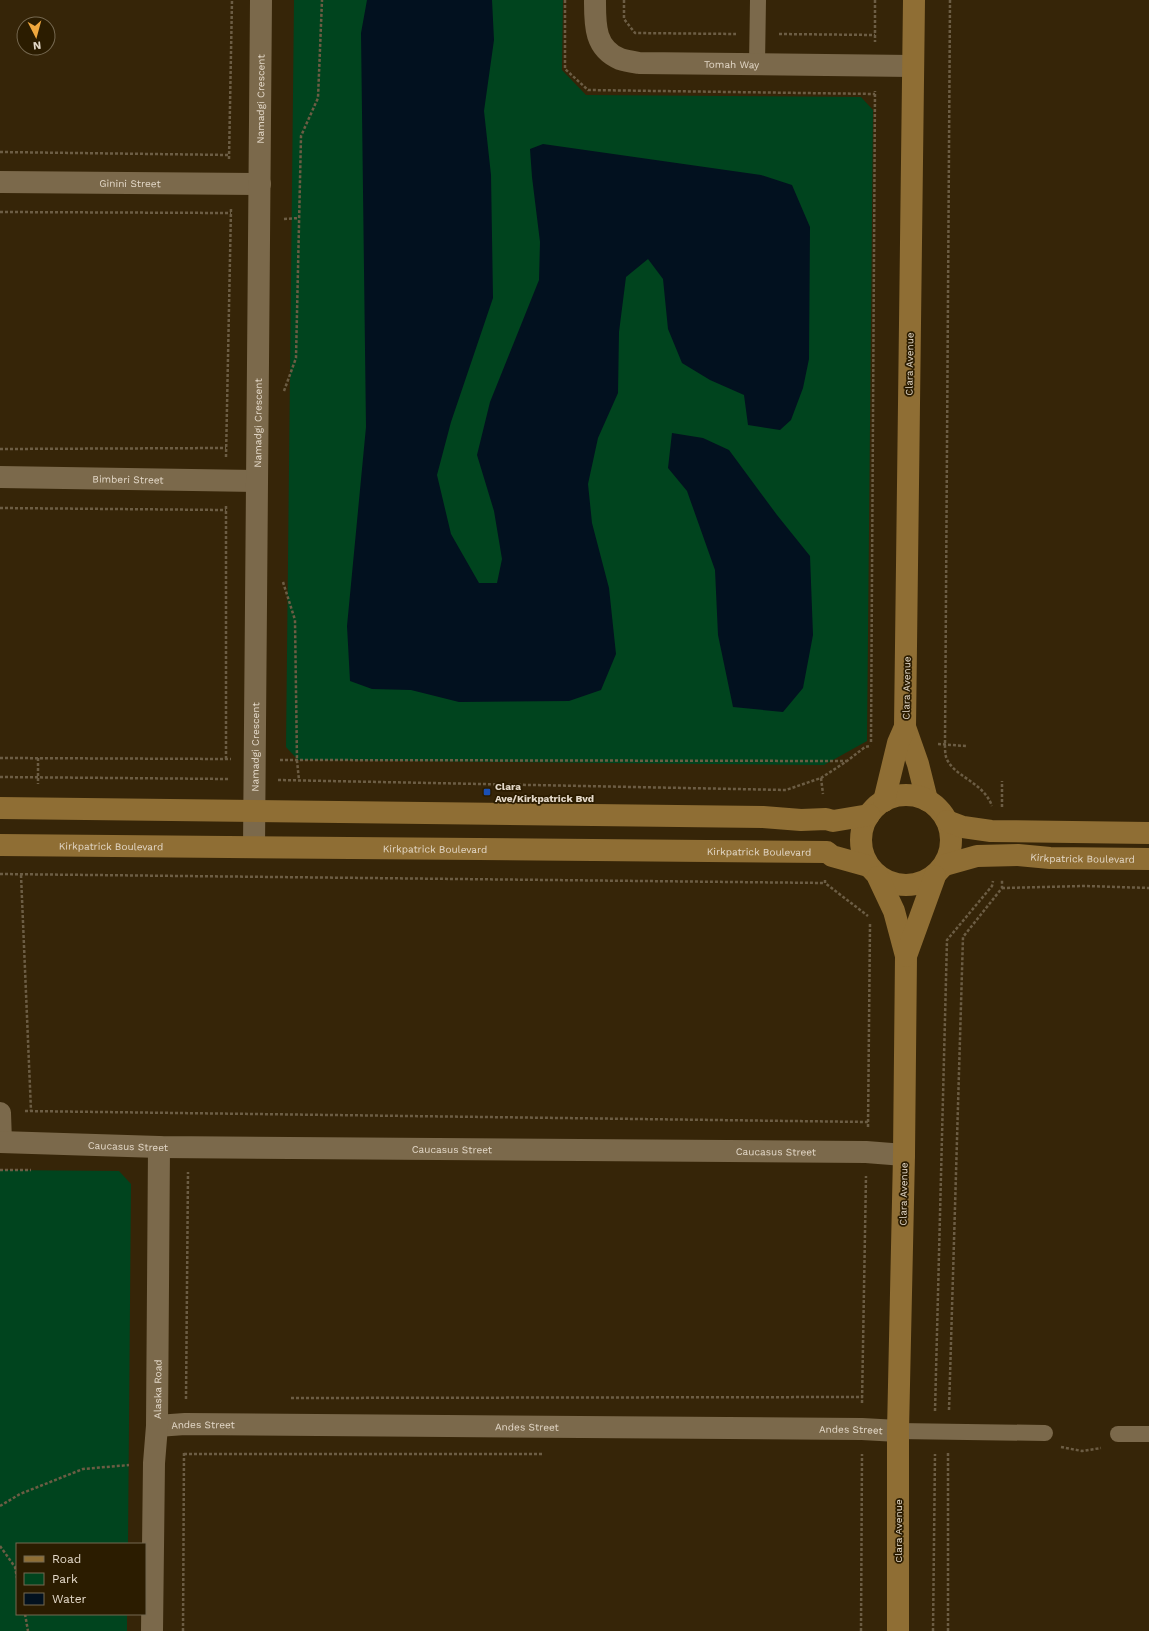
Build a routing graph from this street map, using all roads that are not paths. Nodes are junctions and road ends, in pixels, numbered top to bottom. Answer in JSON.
{"nodes":[{"id":1,"x":261,"y":0,"type":"edge"},
{"id":2,"x":595,"y":0,"type":"edge"},
{"id":3,"x":758,"y":0,"type":"edge"},
{"id":4,"x":914,"y":0,"type":"edge"},
{"id":5,"x":757,"y":64,"type":"junction"},
{"id":6,"x":912,"y":66,"type":"junction"},
{"id":7,"x":0,"y":182,"type":"edge"},
{"id":8,"x":260,"y":184,"type":"junction"},
{"id":9,"x":0,"y":477,"type":"edge"},
{"id":10,"x":257,"y":481,"type":"junction"},
{"id":11,"x":905,"y":727,"type":"junction"},
{"id":12,"x":927,"y":800,"type":"junction"},
{"id":13,"x":0,"y":808,"type":"edge"},
{"id":14,"x":876,"y":808,"type":"junction"},
{"id":15,"x":254,"y":812,"type":"junction"},
{"id":16,"x":948,"y":821,"type":"junction"},
{"id":17,"x":1149,"y":833,"type":"edge"},
{"id":18,"x":0,"y":845,"type":"edge"},
{"id":19,"x":254,"y":846,"type":"junction"},
{"id":20,"x":1149,"y":859,"type":"edge"},
{"id":21,"x":940,"y":870,"type":"junction"},
{"id":22,"x":873,"y":871,"type":"junction"},
{"id":23,"x":906,"y":956,"type":"junction"},
{"id":24,"x":0,"y":1113,"type":"edge"},
{"id":25,"x":0,"y":1142,"type":"edge"},
{"id":26,"x":159,"y":1147,"type":"junction"},
{"id":27,"x":904,"y":1155,"type":"junction"},
{"id":28,"x":157,"y":1426,"type":"junction"},
{"id":29,"x":898,"y":1431,"type":"junction"},
{"id":30,"x":1045,"y":1433,"type":"road end"},
{"id":31,"x":1118,"y":1434,"type":"road end"},
{"id":32,"x":1149,"y":1434,"type":"edge"},
{"id":33,"x":152,"y":1631,"type":"edge"},
{"id":34,"x":898,"y":1631,"type":"edge"}],
"edges":[{"from":1,"to":8,"type":"street","name":"Namadgi Crescent"},
{"from":2,"to":5,"type":"street","name":"Tomah Way"},
{"from":3,"to":5,"type":"lane"},
{"from":4,"to":6,"type":"street","name":"Clara Avenue"},
{"from":5,"to":6,"type":"street","name":"Tomah Way"},
{"from":6,"to":11,"type":"street","name":"Clara Avenue"},
{"from":7,"to":8,"type":"street","name":"Ginini Street"},
{"from":8,"to":10,"type":"street","name":"Namadgi Crescent"},
{"from":9,"to":10,"type":"street","name":"Bimberi Street"},
{"from":10,"to":15,"type":"street","name":"Namadgi Crescent"},
{"from":11,"to":12,"type":"street","name":"Clara Avenue"},
{"from":11,"to":14,"type":"street","name":"Clara Avenue"},
{"from":12,"to":14,"type":"street"},
{"from":12,"to":16,"type":"street"},
{"from":13,"to":15,"type":"street"},
{"from":14,"to":15,"type":"street"},
{"from":14,"to":22,"type":"street"},
{"from":15,"to":19,"type":"street","name":"Namadgi Crescent"},
{"from":16,"to":17,"type":"street"},
{"from":16,"to":21,"type":"street"},
{"from":18,"to":19,"type":"street","name":"Kirkpatrick Boulevard"},
{"from":19,"to":22,"type":"street","name":"Kirkpatrick Boulevard"},
{"from":20,"to":21,"type":"street","name":"Kirkpatrick Boulevard"},
{"from":21,"to":22,"type":"street"},
{"from":21,"to":23,"type":"street","name":"Clara Avenue"},
{"from":22,"to":23,"type":"street","name":"Clara Avenue"},
{"from":23,"to":27,"type":"street","name":"Clara Avenue"},
{"from":24,"to":25,"type":"street"},
{"from":25,"to":26,"type":"street","name":"Caucasus Street"},
{"from":26,"to":27,"type":"street","name":"Caucasus Street"},
{"from":26,"to":28,"type":"street","name":"Alaska Road"},
{"from":27,"to":29,"type":"street","name":"Clara Avenue"},
{"from":28,"to":29,"type":"street","name":"Andes Street"},
{"from":28,"to":33,"type":"street","name":"Alaska Road"},
{"from":29,"to":30,"type":"lane"},
{"from":29,"to":34,"type":"street","name":"Clara Avenue"},
{"from":31,"to":32,"type":"lane"}]}
